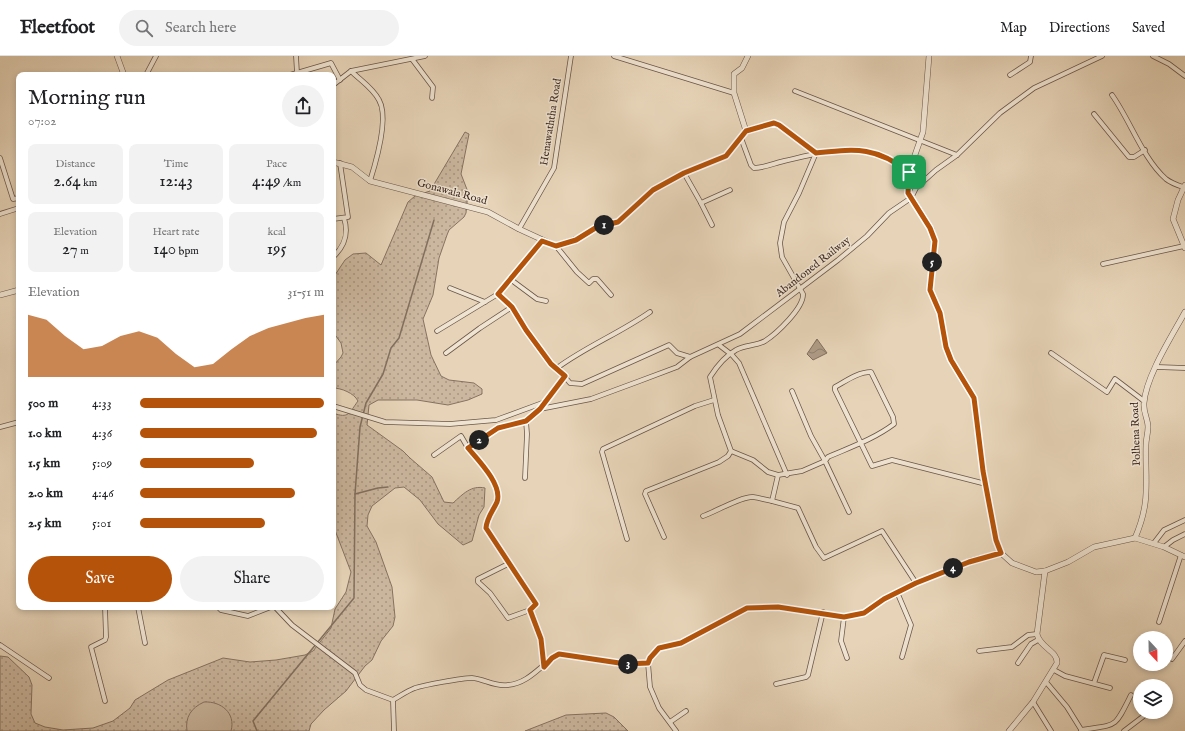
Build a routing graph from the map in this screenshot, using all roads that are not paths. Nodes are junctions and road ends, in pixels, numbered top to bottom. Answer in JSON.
{"nodes":[{"id":1,"x":117,"y":56,"type":"edge"},
{"id":2,"x":156,"y":56,"type":"edge"},
{"id":3,"x":296,"y":56,"type":"edge"},
{"id":4,"x":425,"y":56,"type":"edge"},
{"id":5,"x":571,"y":56,"type":"edge"},
{"id":6,"x":614,"y":56,"type":"edge"},
{"id":7,"x":748,"y":56,"type":"edge"},
{"id":8,"x":928,"y":56,"type":"edge"},
{"id":9,"x":1031,"y":56,"type":"edge"},
{"id":10,"x":1102,"y":56,"type":"edge"},
{"id":11,"x":1153,"y":56,"type":"edge"},
{"id":12,"x":412,"y":59,"type":"junction"},
{"id":13,"x":351,"y":71,"type":"junction"},
{"id":14,"x":123,"y":72,"type":"edge"},
{"id":15,"x":148,"y":72,"type":"edge"},
{"id":16,"x":297,"y":72,"type":"edge"},
{"id":17,"x":300,"y":72,"type":"edge"},
{"id":18,"x":336,"y":72,"type":"edge"},
{"id":19,"x":336,"y":72,"type":"edge"},
{"id":20,"x":1010,"y":75,"type":"dead end"},
{"id":21,"x":1185,"y":76,"type":"edge"},
{"id":22,"x":340,"y":80,"type":"junction"},
{"id":23,"x":336,"y":82,"type":"edge"},
{"id":24,"x":795,"y":91,"type":"dead end"},
{"id":25,"x":734,"y":93,"type":"junction"},
{"id":26,"x":1112,"y":95,"type":"dead end"},
{"id":27,"x":432,"y":98,"type":"dead end"},
{"id":28,"x":1094,"y":114,"type":"dead end"},
{"id":29,"x":746,"y":131,"type":"junction"},
{"id":30,"x":741,"y":138,"type":"junction"},
{"id":31,"x":920,"y":140,"type":"junction"},
{"id":32,"x":1144,"y":150,"type":"junction"},
{"id":33,"x":816,"y":153,"type":"junction"},
{"id":34,"x":957,"y":155,"type":"junction"},
{"id":35,"x":0,"y":158,"type":"edge"},
{"id":36,"x":336,"y":162,"type":"edge"},
{"id":37,"x":340,"y":163,"type":"junction"},
{"id":38,"x":909,"y":172,"type":"junction"},
{"id":39,"x":684,"y":173,"type":"junction"},
{"id":40,"x":370,"y":181,"type":"junction"},
{"id":41,"x":1184,"y":186,"type":"edge"},
{"id":42,"x":730,"y":190,"type":"dead end"},
{"id":43,"x":911,"y":198,"type":"junction"},
{"id":44,"x":16,"y":199,"type":"edge"},
{"id":45,"x":702,"y":203,"type":"junction"},
{"id":46,"x":16,"y":209,"type":"edge"},
{"id":47,"x":0,"y":214,"type":"edge"},
{"id":48,"x":344,"y":218,"type":"junction"},
{"id":49,"x":336,"y":219,"type":"edge"},
{"id":50,"x":712,"y":225,"type":"dead end"},
{"id":51,"x":519,"y":229,"type":"junction"},
{"id":52,"x":542,"y":241,"type":"junction"},
{"id":53,"x":556,"y":246,"type":"junction"},
{"id":54,"x":1185,"y":247,"type":"edge"},
{"id":55,"x":336,"y":254,"type":"edge"},
{"id":56,"x":1103,"y":264,"type":"dead end"},
{"id":57,"x":510,"y":279,"type":"junction"},
{"id":58,"x":450,"y":288,"type":"dead end"},
{"id":59,"x":800,"y":289,"type":"junction"},
{"id":60,"x":16,"y":291,"type":"edge"},
{"id":61,"x":498,"y":294,"type":"junction"},
{"id":62,"x":0,"y":295,"type":"edge"},
{"id":63,"x":611,"y":295,"type":"dead end"},
{"id":64,"x":546,"y":301,"type":"dead end"},
{"id":65,"x":485,"y":302,"type":"junction"},
{"id":66,"x":512,"y":307,"type":"junction"},
{"id":67,"x":650,"y":312,"type":"dead end"},
{"id":68,"x":1185,"y":312,"type":"edge"},
{"id":69,"x":437,"y":331,"type":"dead end"},
{"id":70,"x":719,"y":345,"type":"junction"},
{"id":71,"x":446,"y":353,"type":"dead end"},
{"id":72,"x":1050,"y":353,"type":"dead end"},
{"id":73,"x":730,"y":354,"type":"junction"},
{"id":74,"x":690,"y":357,"type":"junction"},
{"id":75,"x":1157,"y":366,"type":"junction"},
{"id":76,"x":557,"y":368,"type":"junction"},
{"id":77,"x":1185,"y":368,"type":"edge"},
{"id":78,"x":565,"y":376,"type":"junction"},
{"id":79,"x":792,"y":391,"type":"dead end"},
{"id":80,"x":714,"y":400,"type":"junction"},
{"id":81,"x":1144,"y":401,"type":"junction"},
{"id":82,"x":545,"y":402,"type":"junction"},
{"id":83,"x":336,"y":407,"type":"edge"},
{"id":84,"x":540,"y":409,"type":"junction"},
{"id":85,"x":526,"y":421,"type":"junction"},
{"id":86,"x":16,"y":423,"type":"edge"},
{"id":87,"x":0,"y":427,"type":"edge"},
{"id":88,"x":860,"y":444,"type":"junction"},
{"id":89,"x":468,"y":448,"type":"junction"},
{"id":90,"x":731,"y":451,"type":"junction"},
{"id":91,"x":434,"y":455,"type":"dead end"},
{"id":92,"x":825,"y":461,"type":"junction"},
{"id":93,"x":778,"y":475,"type":"junction"},
{"id":94,"x":787,"y":475,"type":"junction"},
{"id":95,"x":525,"y":478,"type":"dead end"},
{"id":96,"x":986,"y":484,"type":"junction"},
{"id":97,"x":772,"y":501,"type":"junction"},
{"id":98,"x":849,"y":512,"type":"dead end"},
{"id":99,"x":703,"y":516,"type":"dead end"},
{"id":100,"x":1185,"y":520,"type":"edge"},
{"id":101,"x":1185,"y":534,"type":"edge"},
{"id":102,"x":664,"y":537,"type":"dead end"},
{"id":103,"x":1135,"y":538,"type":"junction"},
{"id":104,"x":627,"y":539,"type":"dead end"},
{"id":105,"x":1154,"y":543,"type":"junction"},
{"id":106,"x":1164,"y":546,"type":"junction"},
{"id":107,"x":1001,"y":553,"type":"junction"},
{"id":108,"x":1183,"y":556,"type":"edge"},
{"id":109,"x":508,"y":564,"type":"junction"},
{"id":110,"x":1045,"y":571,"type":"junction"},
{"id":111,"x":916,"y":583,"type":"junction"},
{"id":112,"x":897,"y":592,"type":"junction"},
{"id":113,"x":105,"y":610,"type":"edge"},
{"id":114,"x":139,"y":610,"type":"edge"},
{"id":115,"x":221,"y":610,"type":"edge"},
{"id":116,"x":263,"y":610,"type":"edge"},
{"id":117,"x":279,"y":610,"type":"edge"},
{"id":118,"x":530,"y":610,"type":"junction"},
{"id":119,"x":823,"y":612,"type":"junction"},
{"id":120,"x":844,"y":617,"type":"junction"},
{"id":121,"x":1159,"y":622,"type":"dead end"},
{"id":122,"x":1038,"y":637,"type":"junction"},
{"id":123,"x":1185,"y":641,"type":"edge"},
{"id":124,"x":145,"y":644,"type":"dead end"},
{"id":125,"x":0,"y":645,"type":"edge"},
{"id":126,"x":979,"y":651,"type":"dead end"},
{"id":127,"x":902,"y":657,"type":"dead end"},
{"id":128,"x":847,"y":658,"type":"dead end"},
{"id":129,"x":1173,"y":658,"type":"edge"},
{"id":130,"x":1125,"y":660,"type":"dead end"},
{"id":131,"x":648,"y":663,"type":"junction"},
{"id":132,"x":1018,"y":663,"type":"dead end"},
{"id":133,"x":544,"y":667,"type":"junction"},
{"id":134,"x":1054,"y":670,"type":"junction"},
{"id":135,"x":49,"y":678,"type":"dead end"},
{"id":136,"x":1046,"y":682,"type":"junction"},
{"id":137,"x":1094,"y":683,"type":"junction"},
{"id":138,"x":776,"y":684,"type":"dead end"},
{"id":139,"x":1110,"y":688,"type":"dead end"},
{"id":140,"x":1130,"y":695,"type":"dead end"},
{"id":141,"x":393,"y":700,"type":"junction"},
{"id":142,"x":105,"y":701,"type":"dead end"},
{"id":143,"x":1033,"y":702,"type":"junction"},
{"id":144,"x":686,"y":711,"type":"dead end"},
{"id":145,"x":1140,"y":719,"type":"edge"},
{"id":146,"x":670,"y":722,"type":"junction"},
{"id":147,"x":394,"y":731,"type":"edge"},
{"id":148,"x":676,"y":731,"type":"edge"},
{"id":149,"x":1010,"y":731,"type":"edge"},
{"id":150,"x":1051,"y":731,"type":"edge"},
{"id":151,"x":1081,"y":731,"type":"edge"},
{"id":152,"x":1124,"y":731,"type":"edge"}],
"edges":[{"from":1,"to":14,"type":"street"},
{"from":2,"to":15,"type":"street"},
{"from":3,"to":16,"type":"street"},
{"from":4,"to":12,"type":"street"},
{"from":5,"to":51,"type":"street","name":"Henawaththa Road"},
{"from":6,"to":25,"type":"street"},
{"from":7,"to":25,"type":"street"},
{"from":8,"to":31,"type":"street"},
{"from":9,"to":20,"type":"street"},
{"from":10,"to":34,"type":"street","name":"Abandoned Railway"},
{"from":11,"to":21,"type":"street"},
{"from":12,"to":13,"type":"street"},
{"from":12,"to":27,"type":"street"},
{"from":13,"to":22,"type":"street"},
{"from":13,"to":40,"type":"street"},
{"from":17,"to":19,"type":"street"},
{"from":18,"to":22,"type":"street"},
{"from":22,"to":23,"type":"street"},
{"from":24,"to":31,"type":"street"},
{"from":25,"to":29,"type":"street"},
{"from":26,"to":32,"type":"street"},
{"from":28,"to":32,"type":"street"},
{"from":29,"to":30,"type":"street"},
{"from":29,"to":33,"type":"street"},
{"from":30,"to":33,"type":"street"},
{"from":30,"to":39,"type":"street"},
{"from":31,"to":34,"type":"street"},
{"from":31,"to":38,"type":"street"},
{"from":32,"to":41,"type":"street"},
{"from":33,"to":38,"type":"street"},
{"from":33,"to":59,"type":"street"},
{"from":34,"to":43,"type":"street","name":"Abandoned Railway"},
{"from":35,"to":44,"type":"street"},
{"from":36,"to":37,"type":"street"},
{"from":37,"to":40,"type":"street"},
{"from":37,"to":48,"type":"street"},
{"from":38,"to":43,"type":"street"},
{"from":39,"to":45,"type":"street"},
{"from":39,"to":53,"type":"street"},
{"from":40,"to":51,"type":"street","name":"Gonawala Road"},
{"from":41,"to":54,"type":"street"},
{"from":42,"to":45,"type":"street"},
{"from":43,"to":59,"type":"street","name":"Abandoned Railway"},
{"from":43,"to":96,"type":"street"},
{"from":45,"to":50,"type":"street"},
{"from":46,"to":47,"type":"street"},
{"from":48,"to":49,"type":"street"},
{"from":48,"to":55,"type":"street"},
{"from":51,"to":52,"type":"street","name":"Gonawala Road"},
{"from":52,"to":53,"type":"street","name":"Gonawala Road"},
{"from":52,"to":57,"type":"street"},
{"from":53,"to":63,"type":"street"},
{"from":54,"to":56,"type":"street"},
{"from":57,"to":61,"type":"street"},
{"from":57,"to":64,"type":"street"},
{"from":58,"to":65,"type":"street"},
{"from":59,"to":70,"type":"street","name":"Abandoned Railway"},
{"from":59,"to":73,"type":"street"},
{"from":60,"to":62,"type":"street"},
{"from":61,"to":65,"type":"street"},
{"from":61,"to":66,"type":"street"},
{"from":65,"to":69,"type":"street"},
{"from":66,"to":71,"type":"street"},
{"from":66,"to":76,"type":"street"},
{"from":67,"to":76,"type":"street"},
{"from":68,"to":75,"type":"street","name":"Polhena Road"},
{"from":70,"to":73,"type":"street"},
{"from":70,"to":74,"type":"street","name":"Abandoned Railway"},
{"from":72,"to":81,"type":"street"},
{"from":73,"to":80,"type":"street"},
{"from":73,"to":94,"type":"street"},
{"from":74,"to":78,"type":"street"},
{"from":74,"to":84,"type":"street","name":"Abandoned Railway"},
{"from":75,"to":77,"type":"street"},
{"from":75,"to":81,"type":"street","name":"Polhena Road"},
{"from":76,"to":78,"type":"street"},
{"from":78,"to":82,"type":"street"},
{"from":79,"to":92,"type":"street"},
{"from":80,"to":90,"type":"street"},
{"from":80,"to":104,"type":"street"},
{"from":81,"to":103,"type":"street","name":"Polhena Road"},
{"from":82,"to":83,"type":"street"},
{"from":82,"to":84,"type":"street"},
{"from":84,"to":85,"type":"street"},
{"from":85,"to":89,"type":"street"},
{"from":85,"to":95,"type":"street"},
{"from":86,"to":87,"type":"street"},
{"from":88,"to":88,"type":"street"},
{"from":88,"to":92,"type":"street"},
{"from":88,"to":96,"type":"street"},
{"from":89,"to":91,"type":"street"},
{"from":89,"to":109,"type":"street"},
{"from":90,"to":93,"type":"street"},
{"from":90,"to":102,"type":"street"},
{"from":92,"to":94,"type":"street"},
{"from":92,"to":98,"type":"street"},
{"from":93,"to":94,"type":"street"},
{"from":93,"to":97,"type":"street"},
{"from":96,"to":107,"type":"street"},
{"from":97,"to":99,"type":"street"},
{"from":97,"to":111,"type":"street"},
{"from":100,"to":105,"type":"street"},
{"from":101,"to":106,"type":"street"},
{"from":103,"to":105,"type":"street"},
{"from":103,"to":110,"type":"street"},
{"from":105,"to":106,"type":"street"},
{"from":106,"to":108,"type":"street"},
{"from":107,"to":110,"type":"street"},
{"from":107,"to":111,"type":"street"},
{"from":108,"to":121,"type":"street"},
{"from":109,"to":118,"type":"street"},
{"from":109,"to":118,"type":"street"},
{"from":110,"to":122,"type":"street"},
{"from":111,"to":112,"type":"street"},
{"from":112,"to":120,"type":"street"},
{"from":112,"to":127,"type":"street"},
{"from":113,"to":142,"type":"street"},
{"from":114,"to":124,"type":"street"},
{"from":115,"to":116,"type":"street"},
{"from":117,"to":141,"type":"street"},
{"from":118,"to":133,"type":"street"},
{"from":119,"to":120,"type":"street"},
{"from":119,"to":131,"type":"street"},
{"from":119,"to":138,"type":"street"},
{"from":120,"to":128,"type":"street"},
{"from":122,"to":126,"type":"street"},
{"from":122,"to":132,"type":"street"},
{"from":122,"to":134,"type":"street"},
{"from":123,"to":129,"type":"street"},
{"from":125,"to":135,"type":"street"},
{"from":130,"to":137,"type":"street"},
{"from":131,"to":133,"type":"street"},
{"from":131,"to":146,"type":"street"},
{"from":133,"to":141,"type":"street"},
{"from":134,"to":136,"type":"street"},
{"from":134,"to":137,"type":"street"},
{"from":136,"to":143,"type":"street"},
{"from":136,"to":151,"type":"street"},
{"from":137,"to":139,"type":"street"},
{"from":140,"to":151,"type":"street"},
{"from":141,"to":147,"type":"street"},
{"from":143,"to":149,"type":"street"},
{"from":143,"to":150,"type":"street"},
{"from":144,"to":146,"type":"street"},
{"from":145,"to":152,"type":"street"},
{"from":146,"to":148,"type":"street"}]}
